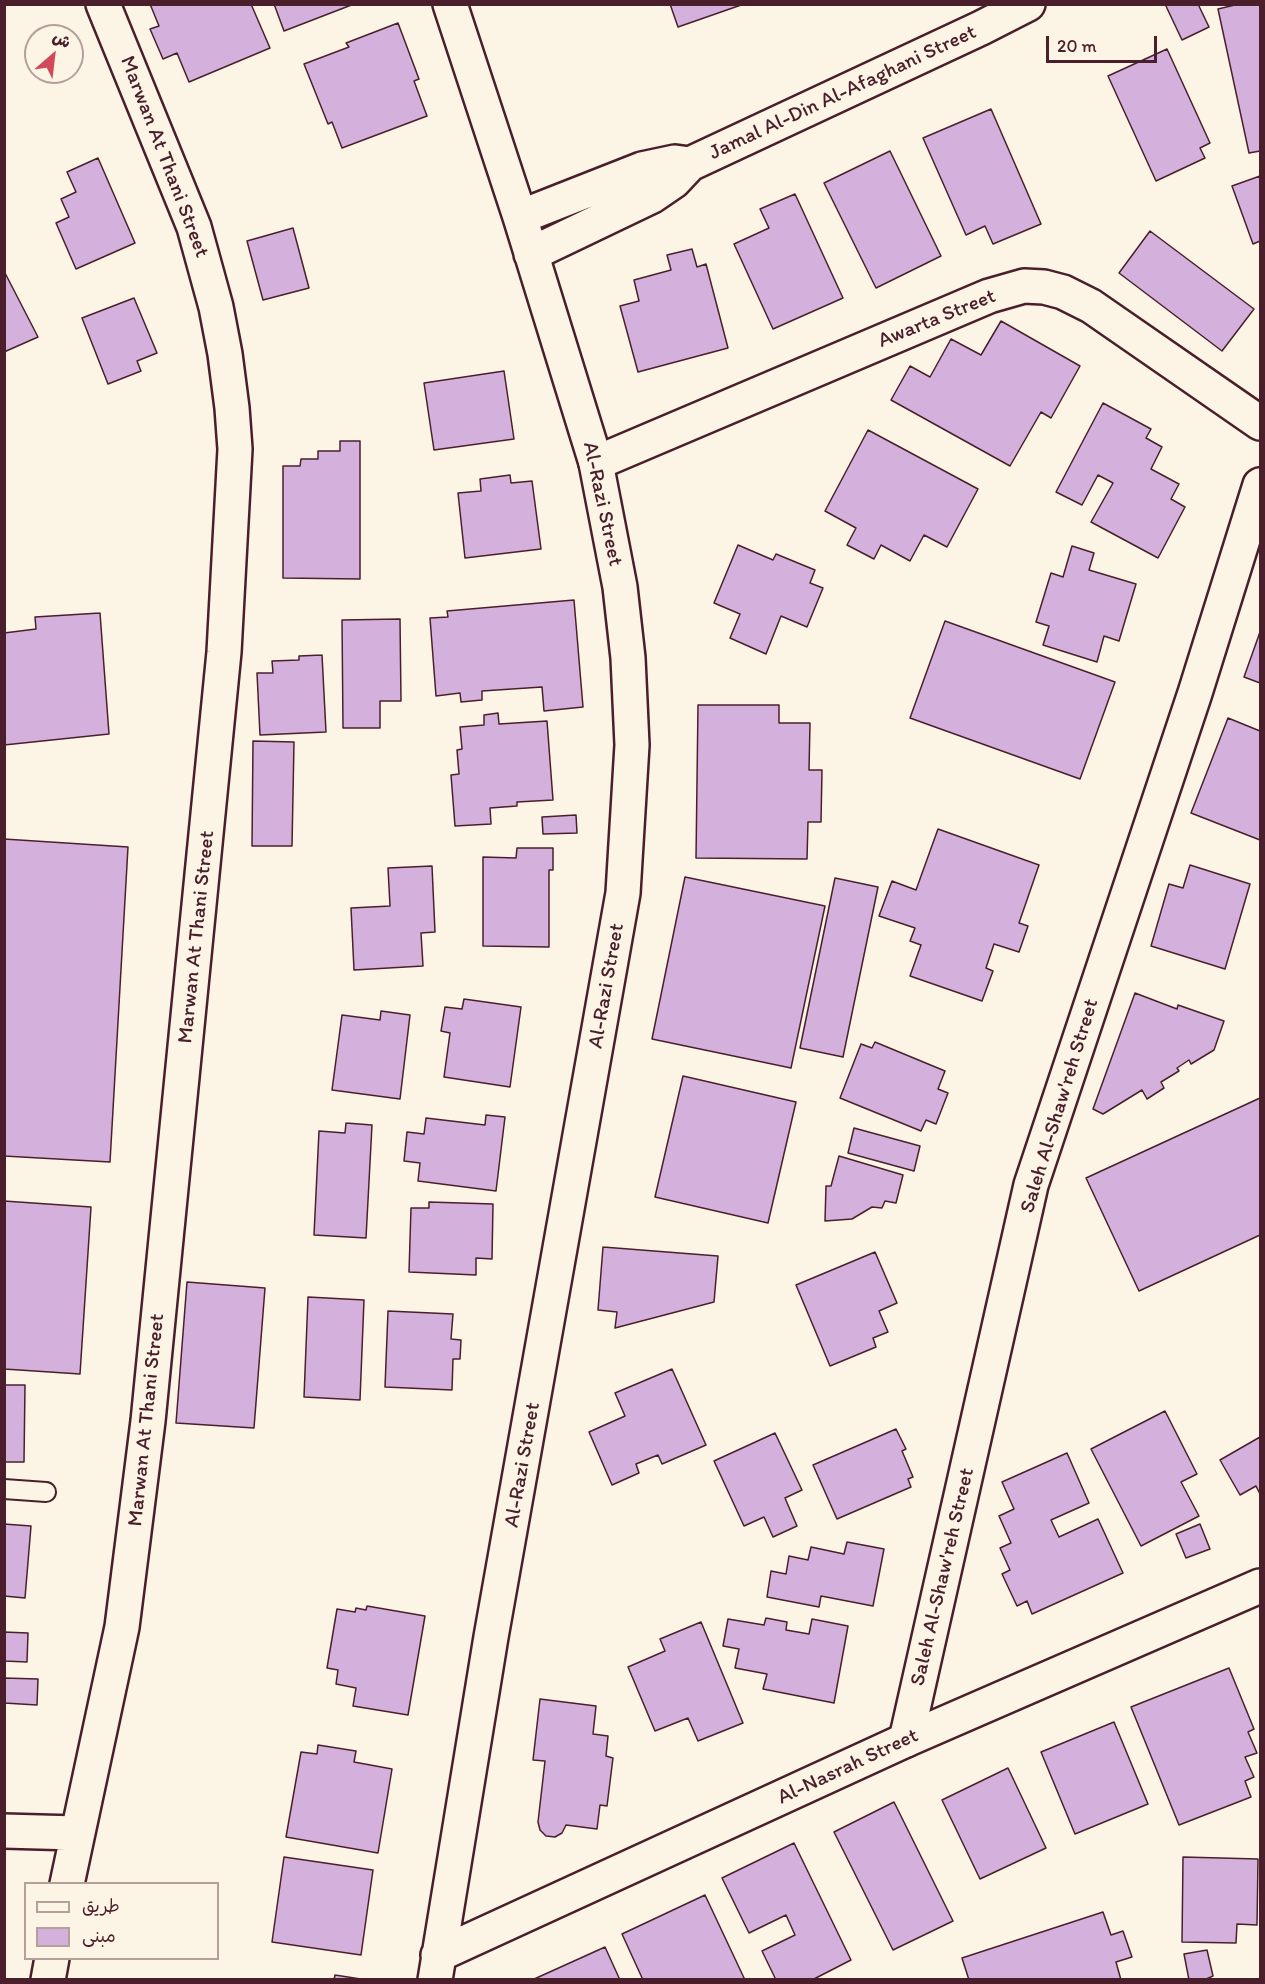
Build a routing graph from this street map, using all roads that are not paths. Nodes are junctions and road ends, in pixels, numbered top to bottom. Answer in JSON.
{"nodes":[{"id":1,"x":103,"y":4,"type":"edge"},
{"id":2,"x":450,"y":4,"type":"edge"},
{"id":3,"x":1028,"y":4,"type":"edge"},
{"id":4,"x":690,"y":164,"type":"junction"},
{"id":5,"x":520,"y":217,"type":"junction"},
{"id":6,"x":531,"y":254,"type":"junction"},
{"id":7,"x":1260,"y":423,"type":"edge"},
{"id":8,"x":596,"y":462,"type":"junction"},
{"id":9,"x":1260,"y":485,"type":"edge"},
{"id":10,"x":4,"y":1489,"type":"edge"},
{"id":11,"x":46,"y":1492,"type":"dead end"},
{"id":12,"x":1260,"y":1586,"type":"edge"},
{"id":13,"x":906,"y":1740,"type":"junction"},
{"id":14,"x":4,"y":1831,"type":"edge"},
{"id":15,"x":76,"y":1833,"type":"junction"},
{"id":16,"x":67,"y":1882,"type":"edge"},
{"id":17,"x":52,"y":1960,"type":"edge"},
{"id":18,"x":436,"y":1967,"type":"edge"},
{"id":19,"x":48,"y":1980,"type":"edge"}],
"edges":[{"from":1,"to":15,"type":"street","name":"Marwan At Thani Street"},
{"from":2,"to":5,"type":"street","name":"Al-Razi Street"},
{"from":3,"to":4,"type":"street","name":"Jamal Al-Din Al-Afaghani Street"},
{"from":4,"to":5,"type":"street","name":"Jamal Al-Din Al-Afaghani Street"},
{"from":4,"to":6,"type":"street","name":"Jamal Al-Din Al-Afaghani Street"},
{"from":5,"to":6,"type":"street","name":"Al-Razi Street"},
{"from":6,"to":8,"type":"street","name":"Al-Razi Street"},
{"from":7,"to":8,"type":"street","name":"Awarta Street"},
{"from":8,"to":18,"type":"street","name":"Al-Razi Street"},
{"from":9,"to":13,"type":"street","name":"Saleh Al-Shaw'reh Street"},
{"from":10,"to":11,"type":"lane"},
{"from":12,"to":13,"type":"street","name":"Al-Nasrah Street"},
{"from":13,"to":18,"type":"street","name":"Al-Nasrah Street"},
{"from":14,"to":15,"type":"street"},
{"from":15,"to":16,"type":"street","name":"Marwan At Thani Street"},
{"from":17,"to":19,"type":"street"}]}
